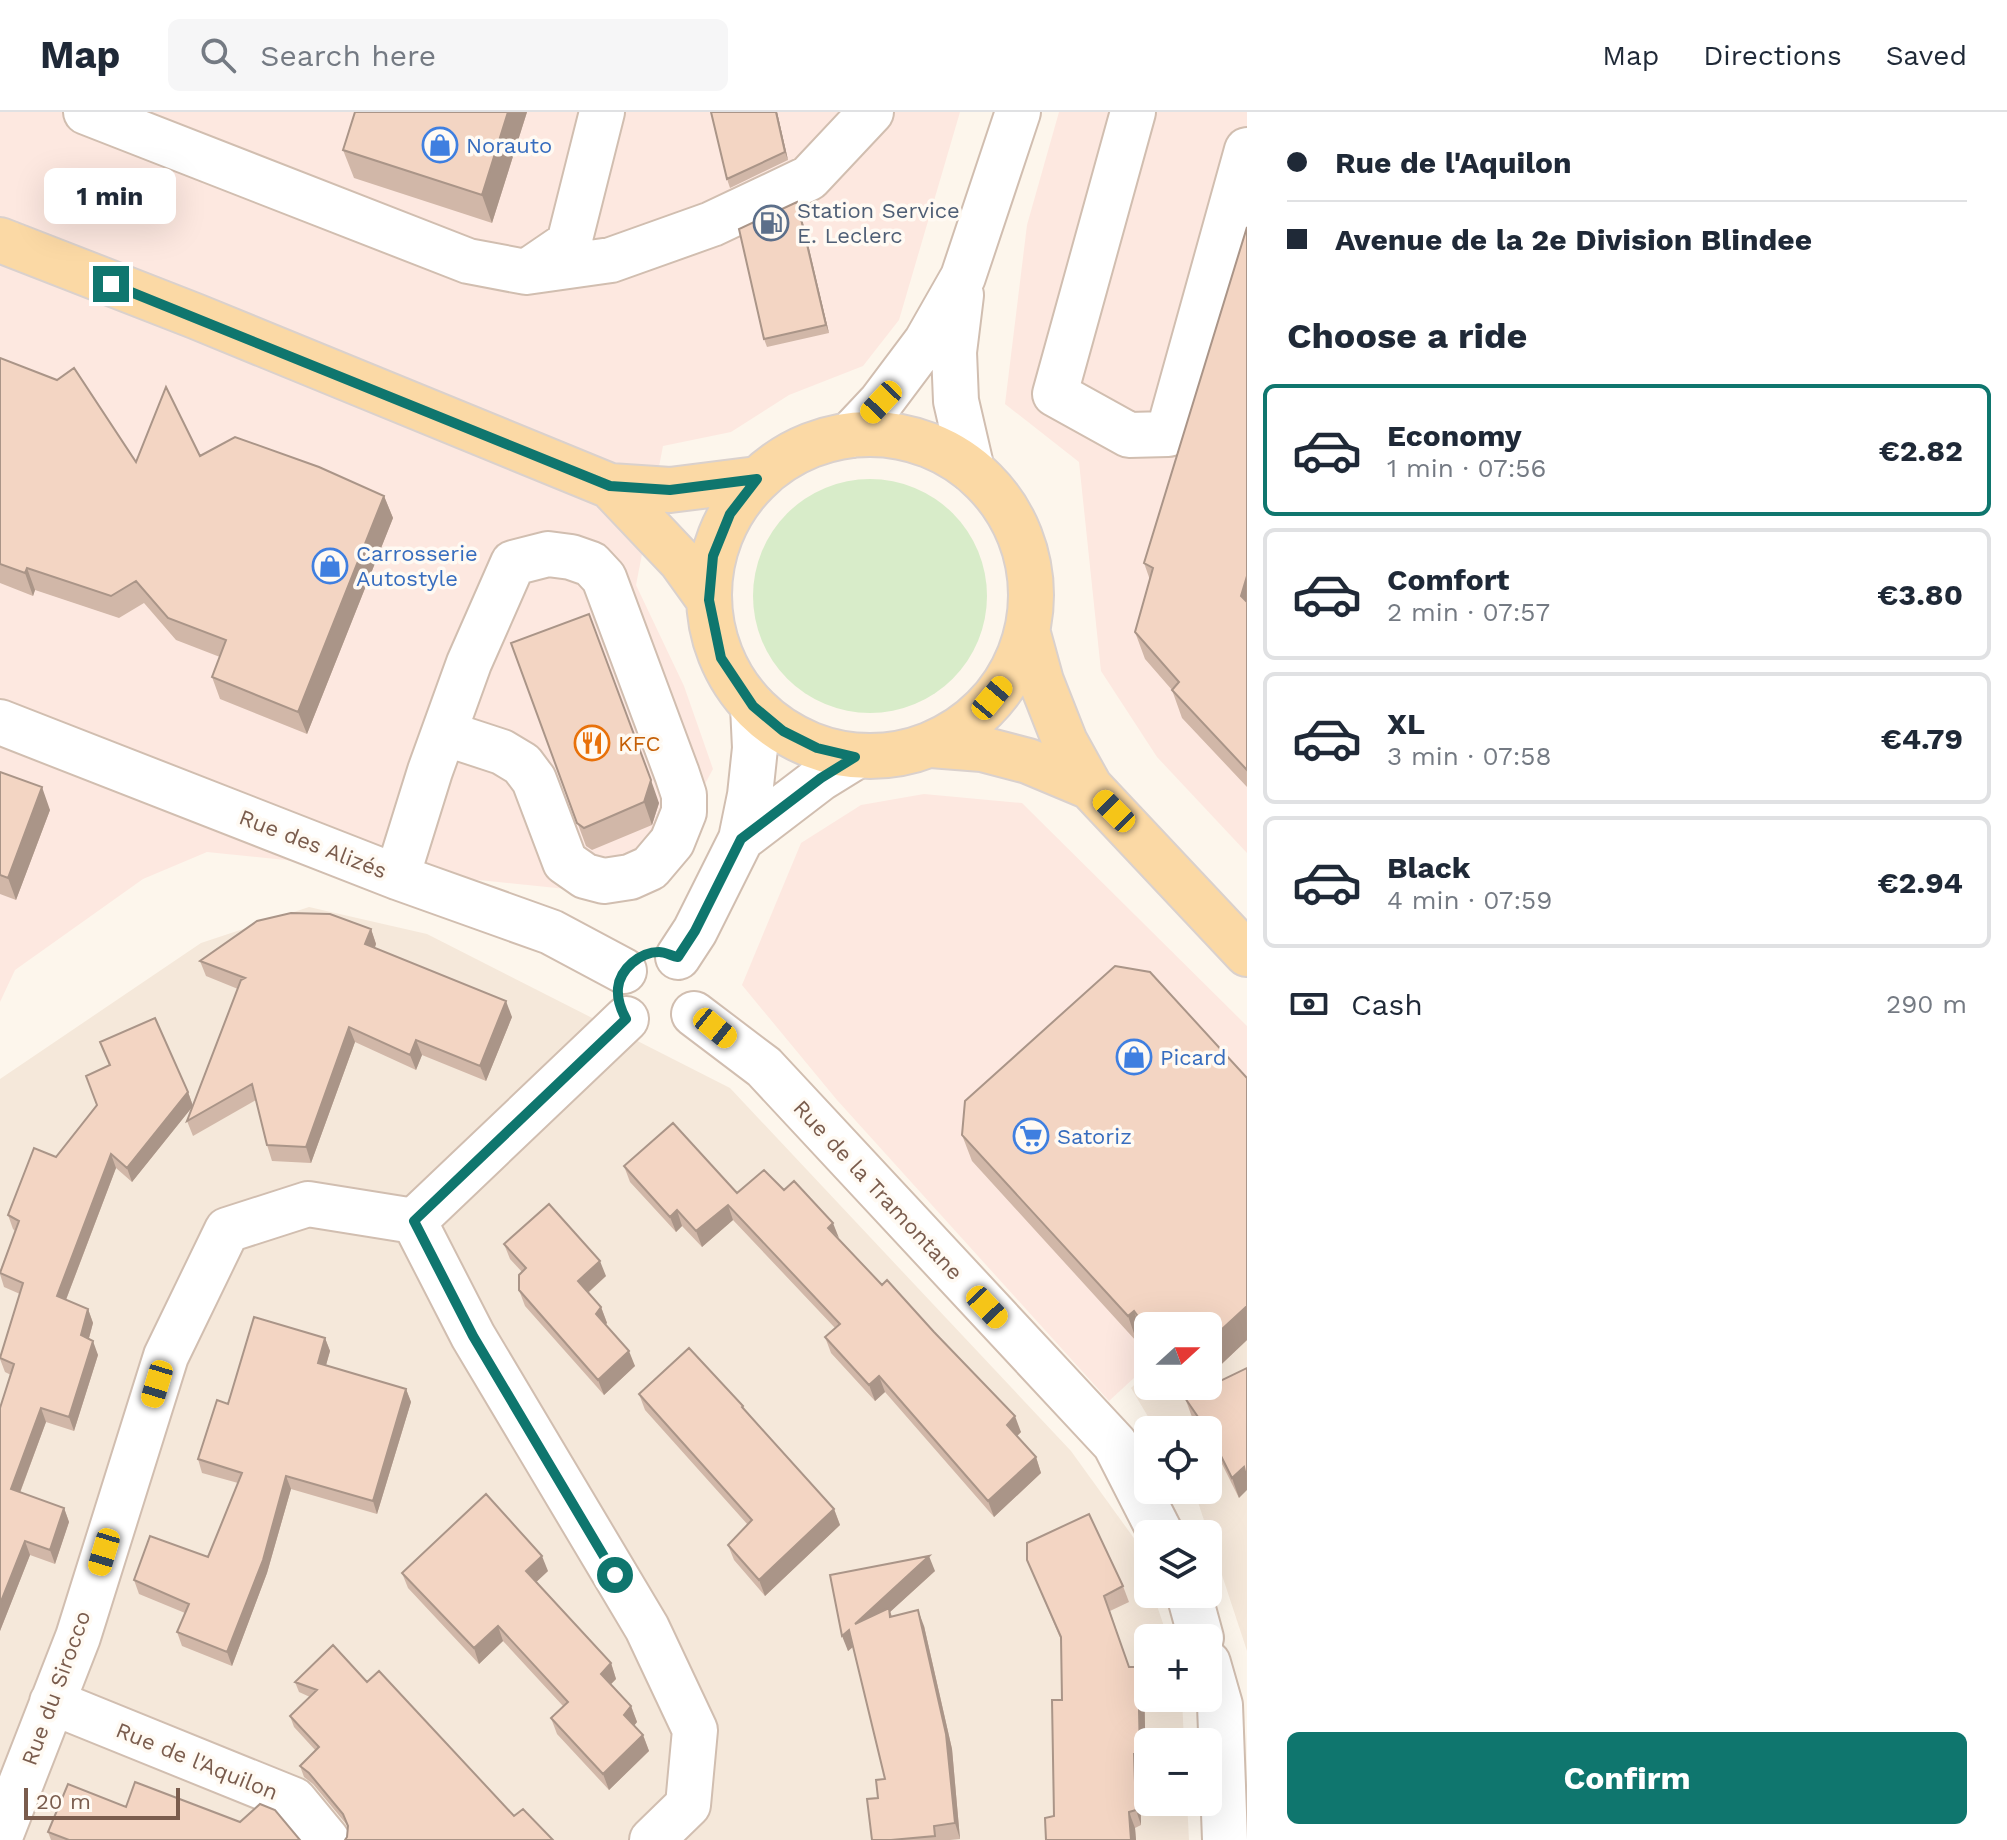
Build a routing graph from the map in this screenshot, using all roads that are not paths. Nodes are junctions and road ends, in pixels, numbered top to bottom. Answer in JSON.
{"nodes":[{"id":1,"x":86,"y":112,"type":"edge"},
{"id":2,"x":602,"y":112,"type":"edge"},
{"id":3,"x":871,"y":112,"type":"edge"},
{"id":4,"x":1018,"y":112,"type":"edge"},
{"id":5,"x":1133,"y":112,"type":"edge"},
{"id":6,"x":1247,"y":150,"type":"edge"},
{"id":7,"x":0,"y":240,"type":"edge"},
{"id":8,"x":526,"y":272,"type":"junction"},
{"id":9,"x":963,"y":277,"type":"junction"},
{"id":10,"x":850,"y":435,"type":"junction"},
{"id":11,"x":972,"y":470,"type":"junction"},
{"id":12,"x":757,"y":479,"type":"junction"},
{"id":13,"x":610,"y":486,"type":"junction"},
{"id":14,"x":709,"y":600,"type":"junction"},
{"id":15,"x":1027,"y":630,"type":"junction"},
{"id":16,"x":753,"y":706,"type":"junction"},
{"id":17,"x":0,"y":722,"type":"edge"},
{"id":18,"x":444,"y":733,"type":"junction"},
{"id":19,"x":931,"y":745,"type":"junction"},
{"id":20,"x":855,"y":757,"type":"junction"},
{"id":21,"x":1090,"y":787,"type":"junction"},
{"id":22,"x":741,"y":839,"type":"junction"},
{"id":23,"x":397,"y":877,"type":"junction"},
{"id":24,"x":1247,"y":954,"type":"edge"},
{"id":25,"x":678,"y":957,"type":"junction"},
{"id":26,"x":624,"y":971,"type":"junction"},
{"id":27,"x":694,"y":1014,"type":"junction"},
{"id":28,"x":626,"y":1019,"type":"junction"},
{"id":29,"x":414,"y":1221,"type":"junction"},
{"id":30,"x":1154,"y":1520,"type":"edge"},
{"id":31,"x":1222,"y":1685,"type":"edge"},
{"id":32,"x":52,"y":1702,"type":"junction"},
{"id":33,"x":1234,"y":1704,"type":"edge"},
{"id":34,"x":0,"y":1837,"type":"edge"},
{"id":35,"x":327,"y":1840,"type":"edge"},
{"id":36,"x":652,"y":1840,"type":"edge"},
{"id":37,"x":1225,"y":1840,"type":"edge"}],
"edges":[{"from":1,"to":8,"type":"street"},
{"from":2,"to":8,"type":"street"},
{"from":3,"to":8,"type":"street"},
{"from":4,"to":9,"type":"street"},
{"from":5,"to":6,"type":"street"},
{"from":7,"to":13,"type":"main road"},
{"from":9,"to":10,"type":"street"},
{"from":9,"to":11,"type":"street"},
{"from":10,"to":11,"type":"main road"},
{"from":10,"to":12,"type":"main road"},
{"from":11,"to":15,"type":"main road"},
{"from":12,"to":13,"type":"main road"},
{"from":12,"to":14,"type":"main road"},
{"from":13,"to":14,"type":"main road"},
{"from":14,"to":16,"type":"main road"},
{"from":15,"to":19,"type":"main road"},
{"from":15,"to":21,"type":"main road"},
{"from":16,"to":20,"type":"main road"},
{"from":16,"to":22,"type":"street"},
{"from":17,"to":23,"type":"street","name":"Rue des Alizés"},
{"from":18,"to":18,"type":"street"},
{"from":18,"to":23,"type":"street"},
{"from":19,"to":20,"type":"main road"},
{"from":19,"to":21,"type":"main road"},
{"from":20,"to":22,"type":"street"},
{"from":21,"to":24,"type":"main road"},
{"from":22,"to":25,"type":"street"},
{"from":23,"to":26,"type":"street","name":"Rue des Alizés"},
{"from":25,"to":26,"type":"street"},
{"from":25,"to":27,"type":"street"},
{"from":26,"to":28,"type":"street"},
{"from":27,"to":28,"type":"street"},
{"from":27,"to":30,"type":"street","name":"Rue de la Tramontane"},
{"from":28,"to":29,"type":"street"},
{"from":29,"to":32,"type":"street","name":"Rue du Sirocco"},
{"from":29,"to":36,"type":"street"},
{"from":31,"to":33,"type":"street"},
{"from":32,"to":34,"type":"street","name":"Rue du Sirocco"},
{"from":32,"to":35,"type":"street","name":"Rue de l'Aquilon"},
{"from":33,"to":37,"type":"street"}]}
